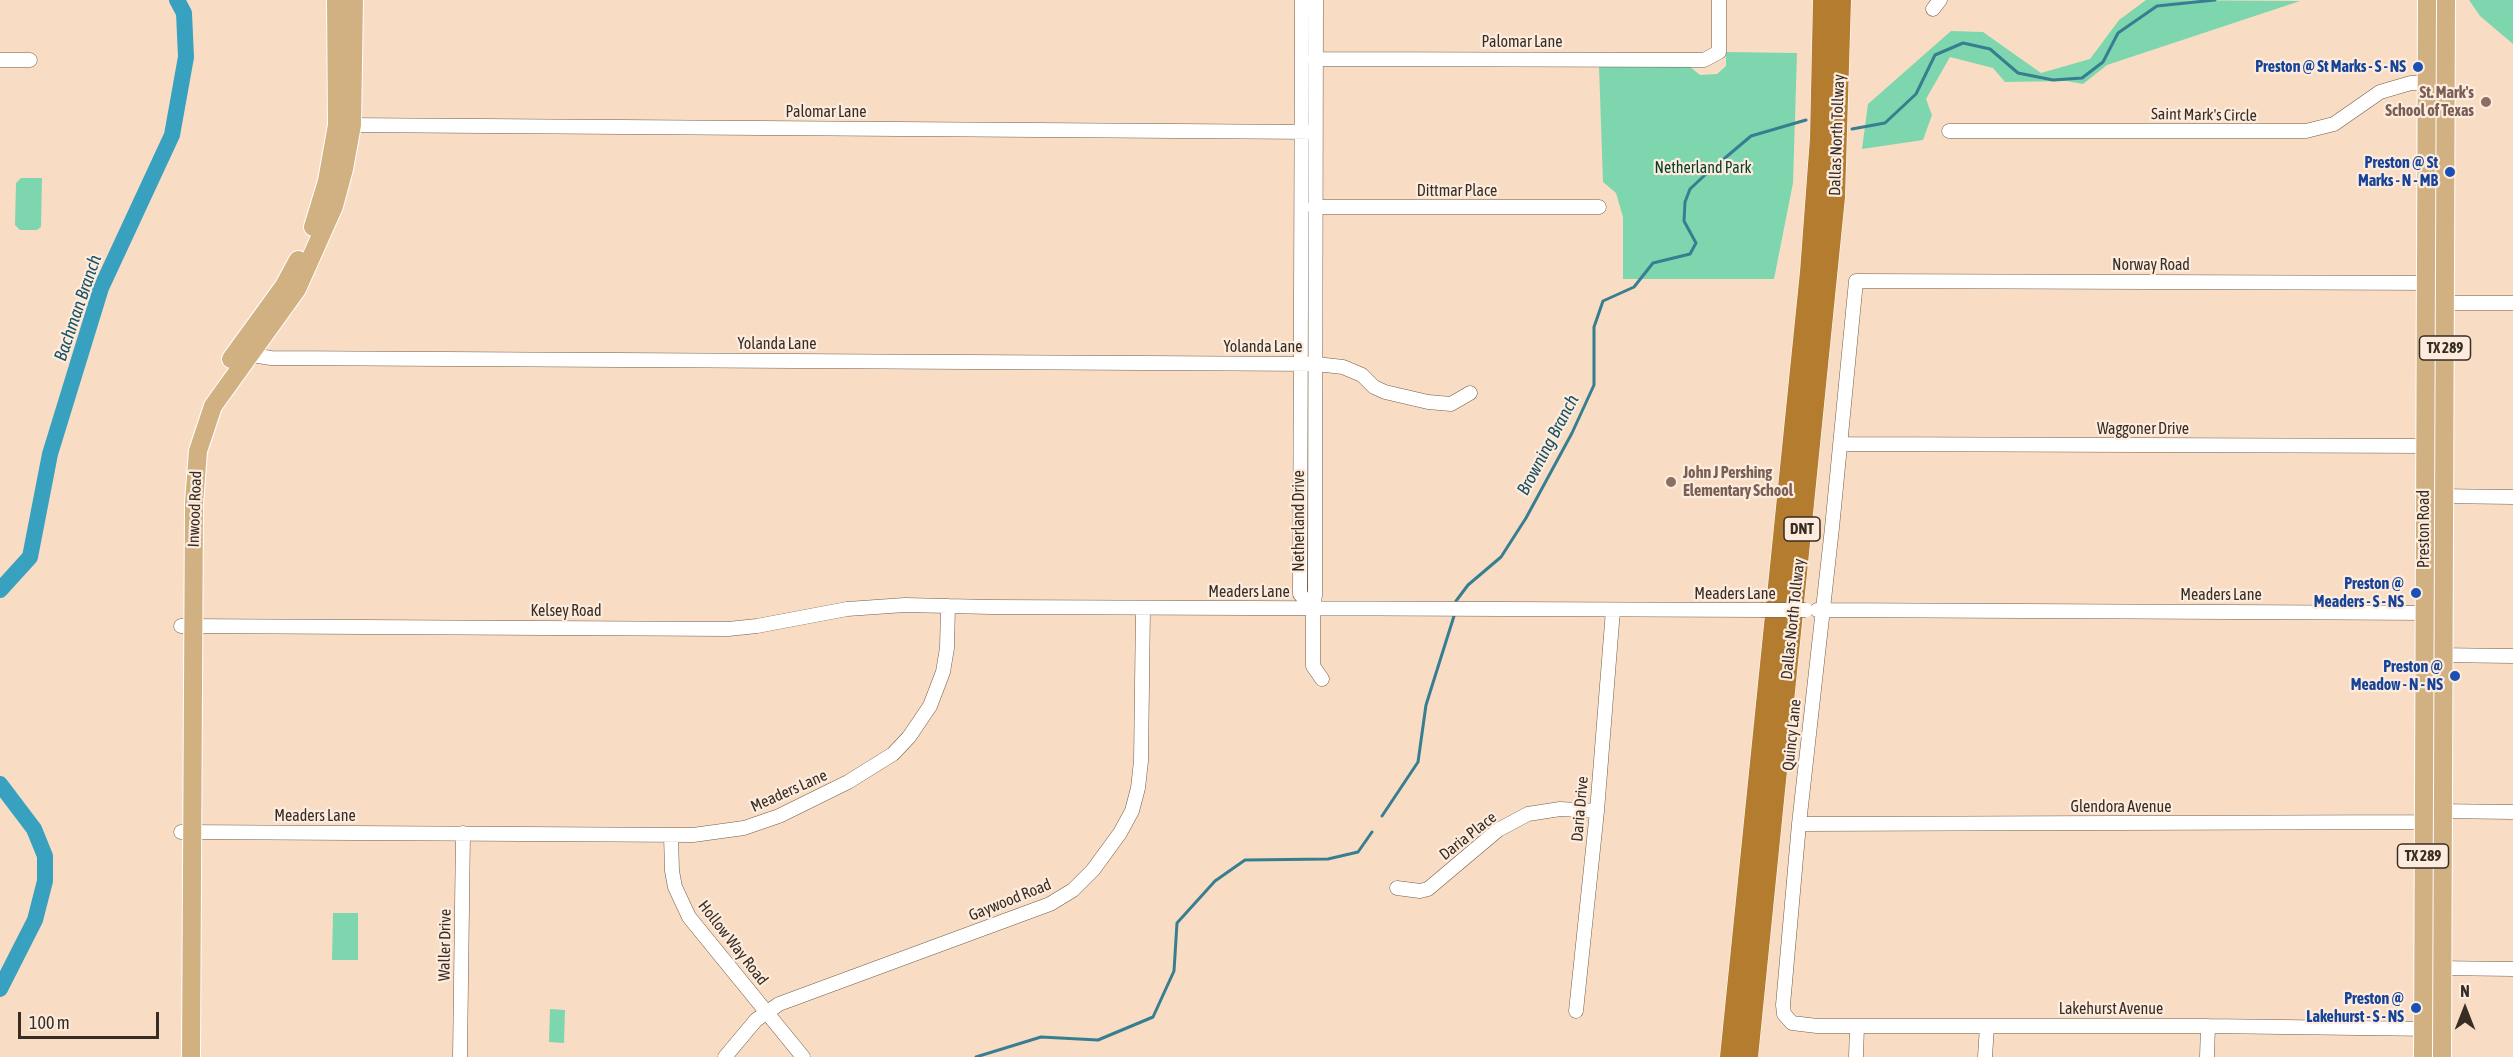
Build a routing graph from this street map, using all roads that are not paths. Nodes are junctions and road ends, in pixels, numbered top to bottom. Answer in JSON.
{"nodes":[{"id":1,"x":336,"y":0,"type":"edge"},
{"id":2,"x":354,"y":0,"type":"edge"},
{"id":3,"x":1302,"y":0,"type":"edge"},
{"id":4,"x":1316,"y":0,"type":"edge"},
{"id":5,"x":1719,"y":0,"type":"edge"},
{"id":6,"x":1823,"y":0,"type":"edge"},
{"id":7,"x":1841,"y":0,"type":"edge"},
{"id":8,"x":2427,"y":0,"type":"edge"},
{"id":9,"x":2446,"y":0,"type":"edge"},
{"id":10,"x":1309,"y":19,"type":"junction"},
{"id":11,"x":1316,"y":58,"type":"junction"},
{"id":12,"x":0,"y":60,"type":"edge"},
{"id":13,"x":30,"y":60,"type":"dead end"},
{"id":14,"x":2426,"y":83,"type":"junction"},
{"id":15,"x":2446,"y":84,"type":"junction"},
{"id":16,"x":344,"y":125,"type":"junction"},
{"id":17,"x":1948,"y":131,"type":"dead end"},
{"id":18,"x":1308,"y":132,"type":"junction"},
{"id":19,"x":1314,"y":207,"type":"junction"},
{"id":20,"x":1599,"y":207,"type":"dead end"},
{"id":21,"x":1856,"y":280,"type":"joint"},
{"id":22,"x":2425,"y":282,"type":"junction"},
{"id":23,"x":2445,"y":283,"type":"junction"},
{"id":24,"x":2425,"y":303,"type":"junction"},
{"id":25,"x":2445,"y":303,"type":"junction"},
{"id":26,"x":2513,"y":303,"type":"edge"},
{"id":27,"x":245,"y":350,"type":"junction"},
{"id":28,"x":1301,"y":364,"type":"junction"},
{"id":29,"x":1316,"y":364,"type":"junction"},
{"id":30,"x":1470,"y":393,"type":"dead end"},
{"id":31,"x":1840,"y":444,"type":"junction"},
{"id":32,"x":2445,"y":446,"type":"junction"},
{"id":33,"x":2424,"y":447,"type":"junction"},
{"id":34,"x":2424,"y":496,"type":"junction"},
{"id":35,"x":2445,"y":496,"type":"junction"},
{"id":36,"x":2513,"y":496,"type":"edge"},
{"id":37,"x":948,"y":606,"type":"junction"},
{"id":38,"x":1143,"y":608,"type":"junction"},
{"id":39,"x":1313,"y":609,"type":"junction"},
{"id":40,"x":1613,"y":610,"type":"junction"},
{"id":41,"x":1823,"y":610,"type":"junction"},
{"id":42,"x":2423,"y":613,"type":"junction"},
{"id":43,"x":2444,"y":613,"type":"junction"},
{"id":44,"x":187,"y":626,"type":"junction"},
{"id":45,"x":2424,"y":655,"type":"junction"},
{"id":46,"x":2445,"y":655,"type":"junction"},
{"id":47,"x":2513,"y":656,"type":"edge"},
{"id":48,"x":1322,"y":679,"type":"dead end"},
{"id":49,"x":1597,"y":811,"type":"junction"},
{"id":50,"x":2513,"y":812,"type":"edge"},
{"id":51,"x":2424,"y":817,"type":"junction"},
{"id":52,"x":2444,"y":817,"type":"junction"},
{"id":53,"x":1799,"y":824,"type":"junction"},
{"id":54,"x":187,"y":832,"type":"junction"},
{"id":55,"x":463,"y":833,"type":"junction"},
{"id":56,"x":671,"y":835,"type":"junction"},
{"id":57,"x":1397,"y":888,"type":"dead end"},
{"id":58,"x":185,"y":968,"type":"junction"},
{"id":59,"x":2423,"y":968,"type":"junction"},
{"id":60,"x":2443,"y":969,"type":"junction"},
{"id":61,"x":2513,"y":969,"type":"edge"},
{"id":62,"x":1576,"y":1011,"type":"dead end"},
{"id":63,"x":766,"y":1012,"type":"junction"},
{"id":64,"x":1784,"y":1014,"type":"joint"},
{"id":65,"x":1857,"y":1026,"type":"junction"},
{"id":66,"x":1987,"y":1026,"type":"junction"},
{"id":67,"x":2208,"y":1026,"type":"junction"},
{"id":68,"x":2423,"y":1028,"type":"junction"},
{"id":69,"x":2442,"y":1029,"type":"junction"},
{"id":70,"x":179,"y":1057,"type":"edge"},
{"id":71,"x":191,"y":1057,"type":"edge"},
{"id":72,"x":460,"y":1057,"type":"edge"},
{"id":73,"x":724,"y":1057,"type":"edge"},
{"id":74,"x":803,"y":1057,"type":"edge"},
{"id":75,"x":1730,"y":1057,"type":"edge"},
{"id":76,"x":1748,"y":1057,"type":"edge"},
{"id":77,"x":1856,"y":1057,"type":"edge"},
{"id":78,"x":1985,"y":1057,"type":"edge"},
{"id":79,"x":2207,"y":1057,"type":"edge"},
{"id":80,"x":2422,"y":1057,"type":"edge"},
{"id":81,"x":2442,"y":1057,"type":"edge"}],
"edges":[{"from":1,"to":16,"type":"main road","name":"Inwood Road"},
{"from":2,"to":16,"type":"main road","name":"Inwood Road"},
{"from":3,"to":10,"type":"street","name":"Netherland Drive"},
{"from":4,"to":10,"type":"street","name":"Netherland Drive"},
{"from":5,"to":11,"type":"street","name":"Palomar Lane"},
{"from":6,"to":75,"type":"highway","name":"Dallas North Tollway","number":"DNT"},
{"from":7,"to":76,"type":"highway","name":"Dallas North Tollway","number":"DNT"},
{"from":8,"to":14,"type":"main road","name":"Preston Road","number":"TX 289"},
{"from":9,"to":15,"type":"main road","name":"Preston Road","number":"TX 289"},
{"from":10,"to":11,"type":"street","name":"Netherland Drive"},
{"from":10,"to":18,"type":"street","name":"Netherland Drive"},
{"from":11,"to":18,"type":"street","name":"Netherland Drive"},
{"from":12,"to":13,"type":"street"},
{"from":14,"to":15,"type":"street","name":"Saint Mark's Circle"},
{"from":14,"to":17,"type":"street","name":"Saint Mark's Circle"},
{"from":14,"to":22,"type":"main road","name":"Preston Road","number":"TX 289"},
{"from":15,"to":23,"type":"main road","name":"Preston Road","number":"TX 289"},
{"from":16,"to":18,"type":"street","name":"Palomar Lane"},
{"from":16,"to":27,"type":"main road","name":"Inwood Road"},
{"from":18,"to":19,"type":"street","name":"Netherland Drive"},
{"from":18,"to":28,"type":"street","name":"Netherland Drive"},
{"from":19,"to":20,"type":"street","name":"Dittmar Place"},
{"from":19,"to":29,"type":"street","name":"Netherland Drive"},
{"from":21,"to":22,"type":"street","name":"Norway Road"},
{"from":21,"to":31,"type":"street","name":"Quincy Lane"},
{"from":22,"to":23,"type":"street","name":"Norway Road"},
{"from":22,"to":24,"type":"main road","name":"Preston Road","number":"TX 289"},
{"from":23,"to":25,"type":"main road","name":"Preston Road","number":"TX 289"},
{"from":24,"to":25,"type":"street"},
{"from":24,"to":33,"type":"main road","name":"Preston Road","number":"TX 289"},
{"from":25,"to":26,"type":"street"},
{"from":25,"to":32,"type":"main road","name":"Preston Road","number":"TX 289"},
{"from":27,"to":28,"type":"street","name":"Yolanda Lane"},
{"from":27,"to":44,"type":"main road","name":"Inwood Road"},
{"from":28,"to":29,"type":"street","name":"Yolanda Lane"},
{"from":28,"to":39,"type":"street","name":"Netherland Drive"},
{"from":29,"to":30,"type":"street","name":"Yolanda Lane"},
{"from":29,"to":39,"type":"street","name":"Netherland Drive"},
{"from":31,"to":33,"type":"street","name":"Waggoner Drive"},
{"from":31,"to":41,"type":"street","name":"Quincy Lane"},
{"from":32,"to":33,"type":"street","name":"Waggoner Drive"},
{"from":32,"to":35,"type":"main road","name":"Preston Road","number":"TX 289"},
{"from":33,"to":34,"type":"main road","name":"Preston Road","number":"TX 289"},
{"from":34,"to":35,"type":"street"},
{"from":34,"to":42,"type":"main road","name":"Preston Road","number":"TX 289"},
{"from":35,"to":36,"type":"street"},
{"from":35,"to":43,"type":"main road","name":"Preston Road","number":"TX 289"},
{"from":37,"to":38,"type":"street","name":"Meaders Lane"},
{"from":37,"to":44,"type":"street","name":"Kelsey Road"},
{"from":37,"to":56,"type":"street","name":"Meaders Lane"},
{"from":38,"to":39,"type":"street","name":"Meaders Lane"},
{"from":38,"to":63,"type":"street","name":"Gaywood Road"},
{"from":39,"to":40,"type":"street","name":"Meaders Lane"},
{"from":39,"to":48,"type":"street"},
{"from":40,"to":41,"type":"street","name":"Meaders Lane","bridge":true},
{"from":40,"to":49,"type":"street","name":"Daria Drive"},
{"from":41,"to":42,"type":"street","name":"Meaders Lane"},
{"from":41,"to":53,"type":"street","name":"Quincy Lane"},
{"from":42,"to":43,"type":"street","name":"Meaders Lane"},
{"from":42,"to":45,"type":"main road","name":"Preston Road","number":"TX 289"},
{"from":43,"to":46,"type":"main road","name":"Preston Road","number":"TX 289"},
{"from":44,"to":54,"type":"main road","name":"Inwood Road"},
{"from":45,"to":46,"type":"street"},
{"from":45,"to":51,"type":"main road","name":"Preston Road","number":"TX 289"},
{"from":46,"to":47,"type":"street"},
{"from":46,"to":52,"type":"main road","name":"Preston Road","number":"TX 289"},
{"from":49,"to":57,"type":"street","name":"Daria Place"},
{"from":49,"to":62,"type":"street","name":"Daria Drive"},
{"from":50,"to":52,"type":"street","name":"Glendora Avenue"},
{"from":51,"to":52,"type":"street","name":"Glendora Avenue"},
{"from":51,"to":53,"type":"street","name":"Glendora Avenue"},
{"from":51,"to":59,"type":"main road","name":"Preston Road","number":"TX 289"},
{"from":52,"to":60,"type":"main road","name":"Preston Road","number":"TX 289"},
{"from":53,"to":64,"type":"street","name":"Quincy Lane"},
{"from":54,"to":55,"type":"street","name":"Meaders Lane"},
{"from":54,"to":58,"type":"main road","name":"Inwood Road"},
{"from":55,"to":56,"type":"street","name":"Meaders Lane"},
{"from":55,"to":72,"type":"street","name":"Waller Drive"},
{"from":56,"to":63,"type":"street","name":"Hollow Way Road"},
{"from":58,"to":70,"type":"main road","name":"Inwood Road"},
{"from":58,"to":71,"type":"main road","name":"Inwood Road"},
{"from":59,"to":60,"type":"street"},
{"from":59,"to":68,"type":"main road","name":"Preston Road","number":"TX 289"},
{"from":60,"to":61,"type":"street"},
{"from":60,"to":69,"type":"main road","name":"Preston Road","number":"TX 289"},
{"from":63,"to":73,"type":"street","name":"Gaywood Road"},
{"from":63,"to":74,"type":"street","name":"Hollow Way Road"},
{"from":64,"to":65,"type":"street","name":"Lakehurst Avenue"},
{"from":65,"to":66,"type":"street","name":"Lakehurst Avenue"},
{"from":65,"to":77,"type":"street"},
{"from":66,"to":67,"type":"street","name":"Lakehurst Avenue"},
{"from":66,"to":78,"type":"street"},
{"from":67,"to":68,"type":"street","name":"Lakehurst Avenue"},
{"from":67,"to":79,"type":"street"},
{"from":68,"to":69,"type":"street","name":"Lakehurst Avenue"},
{"from":68,"to":80,"type":"main road","name":"Preston Road","number":"TX 289"},
{"from":69,"to":81,"type":"main road","name":"Preston Road","number":"TX 289"}]}
